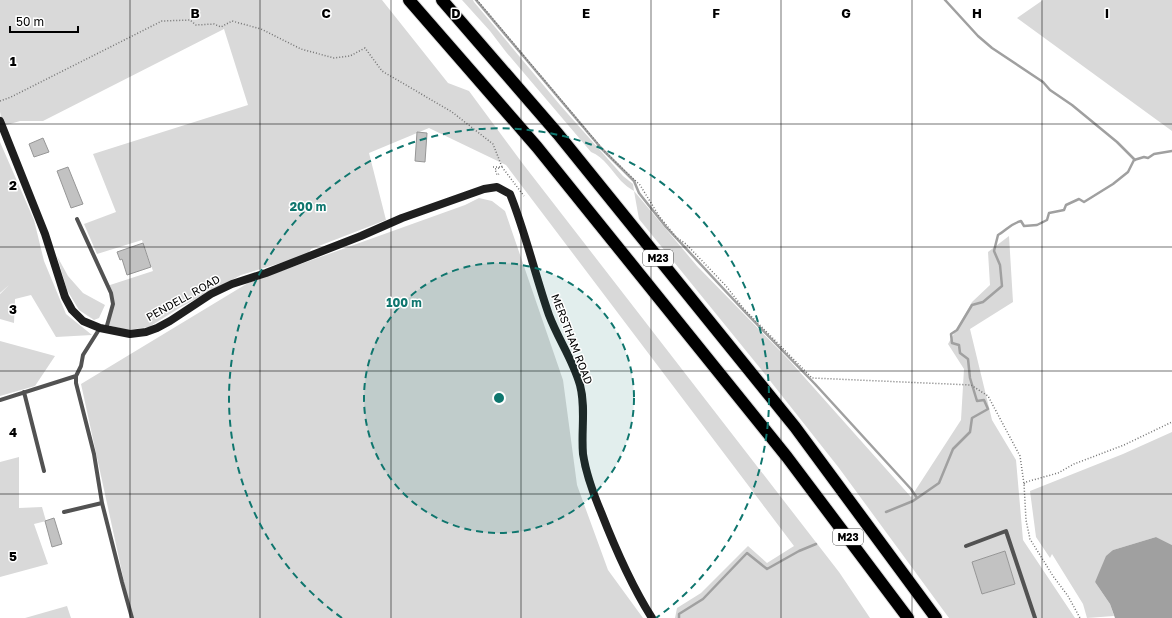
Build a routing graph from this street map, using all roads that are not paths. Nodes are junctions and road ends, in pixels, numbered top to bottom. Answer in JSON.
{"nodes":[{"id":1,"x":409,"y":0,"type":"edge"},
{"id":2,"x":442,"y":0,"type":"edge"},
{"id":3,"x":0,"y":121,"type":"edge"},
{"id":4,"x":497,"y":188,"type":"joint"},
{"id":5,"x":77,"y":219,"type":"dead end"},
{"id":6,"x":103,"y":329,"type":"junction"},
{"id":7,"x":76,"y":376,"type":"junction"},
{"id":8,"x":24,"y":392,"type":"junction"},
{"id":9,"x":0,"y":400,"type":"edge"},
{"id":10,"x":44,"y":471,"type":"dead end"},
{"id":11,"x":102,"y":503,"type":"junction"},
{"id":12,"x":64,"y":512,"type":"dead end"},
{"id":13,"x":966,"y":546,"type":"dead end"},
{"id":14,"x":132,"y":618,"type":"edge"},
{"id":15,"x":652,"y":618,"type":"edge"},
{"id":16,"x":908,"y":618,"type":"edge"},
{"id":17,"x":936,"y":618,"type":"edge"},
{"id":18,"x":1035,"y":618,"type":"edge"}],
"edges":[{"from":1,"to":16,"type":"highway","number":"M23"},
{"from":2,"to":17,"type":"highway","number":"M23"},
{"from":3,"to":6,"type":"street","name":"PENDELL ROAD"},
{"from":4,"to":6,"type":"street","name":"PENDELL ROAD"},
{"from":4,"to":15,"type":"street","name":"MERSTHAM ROAD"},
{"from":5,"to":6,"type":"lane"},
{"from":6,"to":7,"type":"lane"},
{"from":7,"to":8,"type":"lane"},
{"from":7,"to":11,"type":"lane"},
{"from":8,"to":9,"type":"lane"},
{"from":8,"to":10,"type":"lane"},
{"from":11,"to":12,"type":"lane"},
{"from":11,"to":14,"type":"lane"},
{"from":13,"to":18,"type":"lane"}]}
